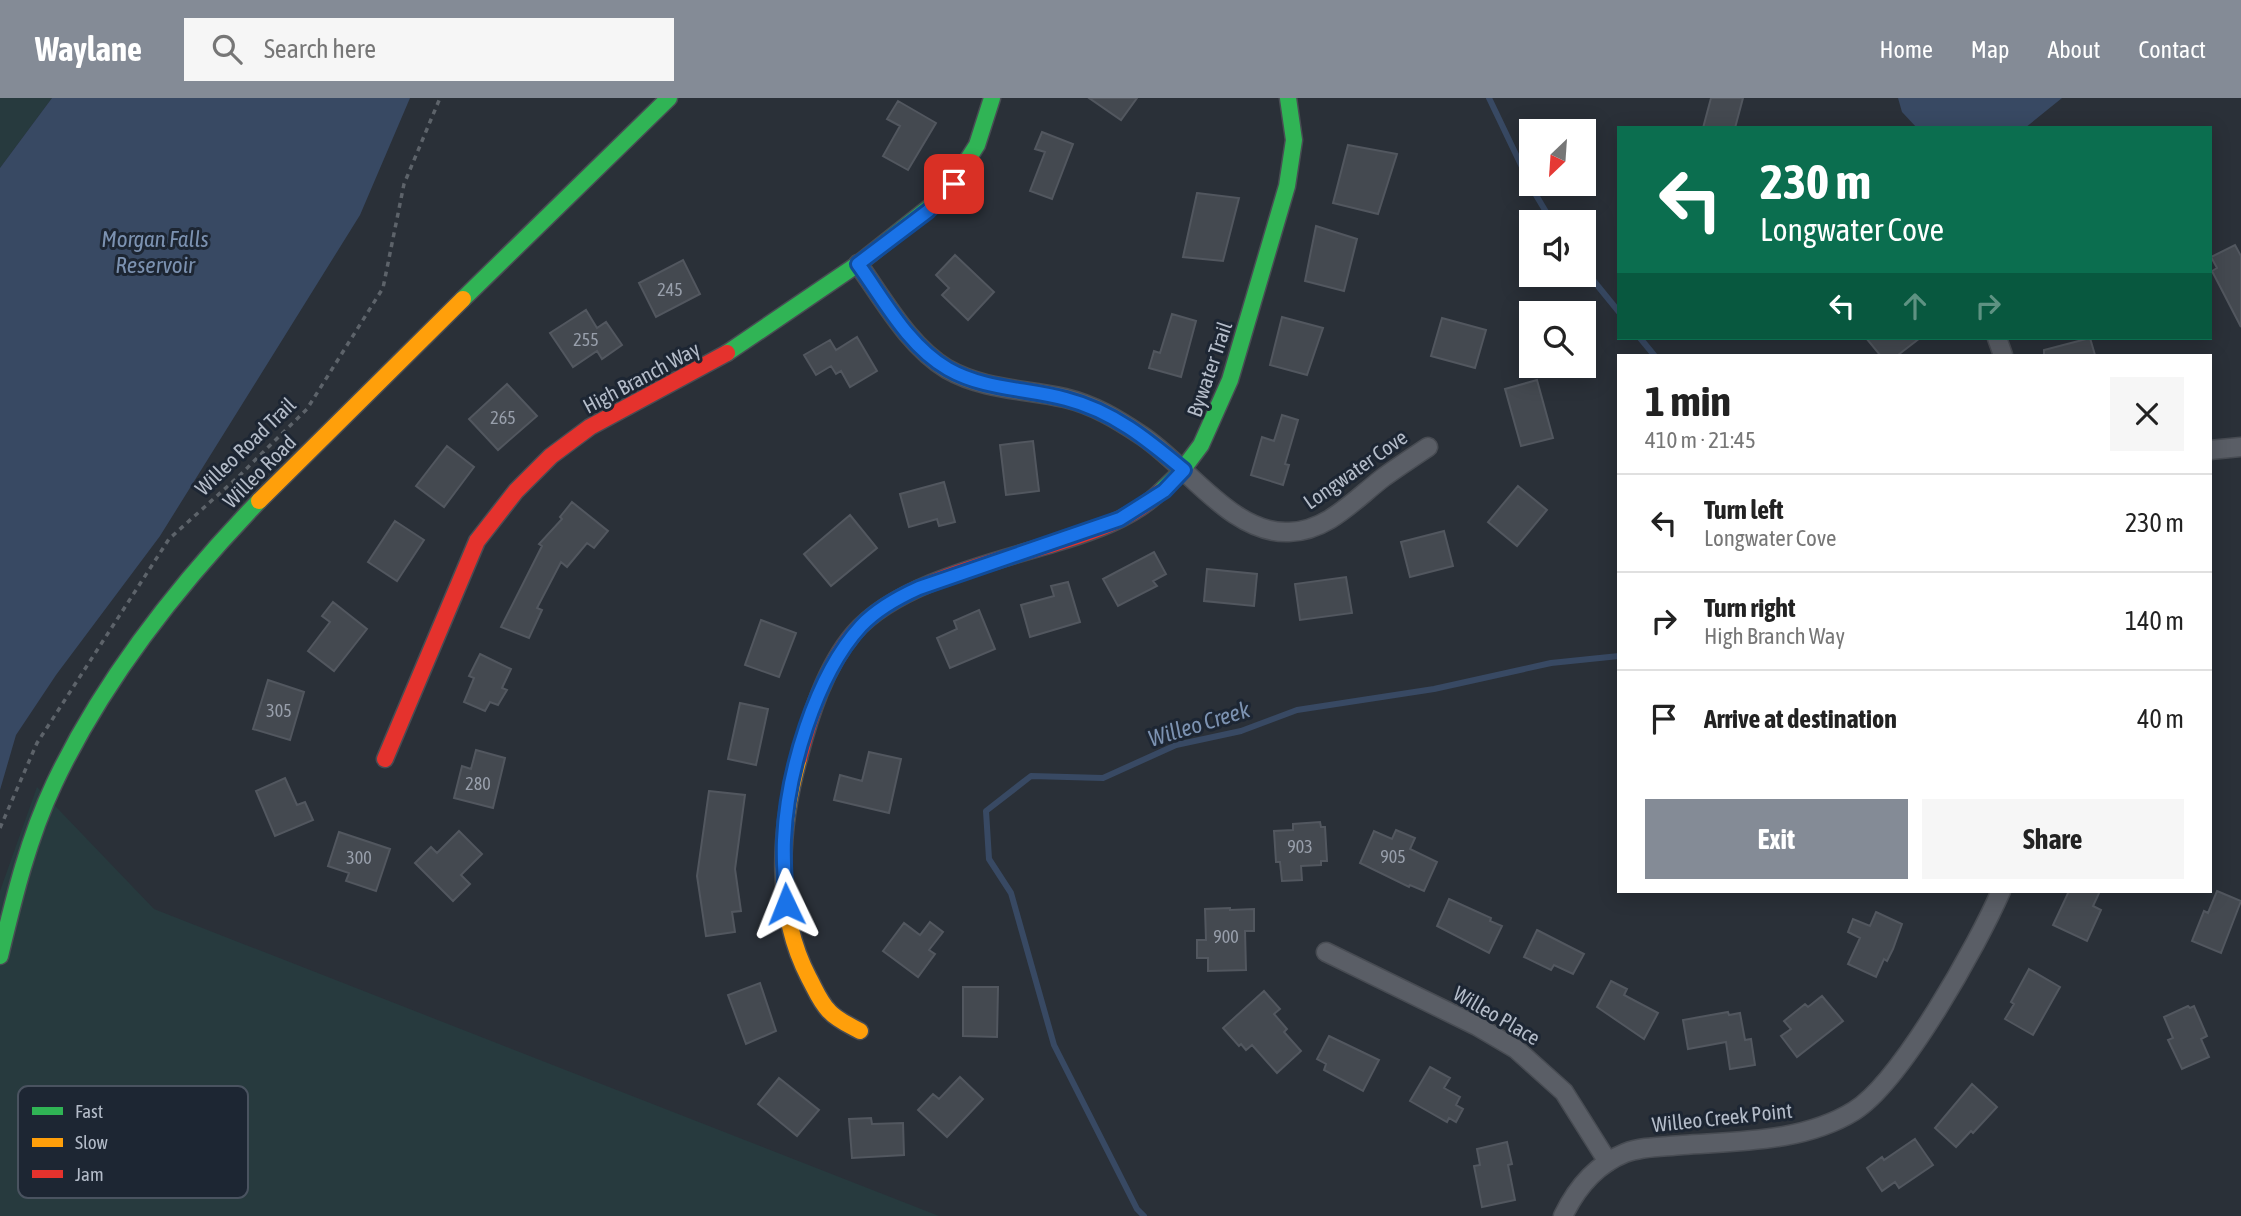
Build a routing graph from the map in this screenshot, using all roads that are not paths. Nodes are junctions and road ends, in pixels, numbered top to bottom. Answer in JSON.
{"nodes":[{"id":1,"x":669,"y":98,"type":"edge"},
{"id":2,"x":992,"y":98,"type":"edge"},
{"id":3,"x":1288,"y":98,"type":"edge"},
{"id":4,"x":858,"y":264,"type":"junction"},
{"id":5,"x":1428,"y":446,"type":"dead end"},
{"id":6,"x":2241,"y":447,"type":"edge"},
{"id":7,"x":2212,"y":450,"type":"edge"},
{"id":8,"x":1184,"y":470,"type":"junction"},
{"id":9,"x":385,"y":759,"type":"dead end"},
{"id":10,"x":2000,"y":893,"type":"edge"},
{"id":11,"x":1326,"y":952,"type":"dead end"},
{"id":12,"x":0,"y":956,"type":"edge"},
{"id":13,"x":860,"y":1031,"type":"dead end"},
{"id":14,"x":1608,"y":1162,"type":"junction"},
{"id":15,"x":1563,"y":1216,"type":"edge"}],
"edges":[{"from":1,"to":12,"type":"street","name":"Willeo Road"},
{"from":2,"to":4,"type":"street","name":"High Branch Way"},
{"from":3,"to":8,"type":"street","name":"Bywater Trail"},
{"from":4,"to":8,"type":"street","name":"Longwater Cove"},
{"from":4,"to":9,"type":"street","name":"High Branch Way"},
{"from":5,"to":8,"type":"street","name":"Longwater Cove"},
{"from":6,"to":7,"type":"street"},
{"from":8,"to":13,"type":"street","name":"Bywater Trail"},
{"from":10,"to":14,"type":"street","name":"Willeo Creek Point"},
{"from":11,"to":14,"type":"street","name":"Willeo Place"},
{"from":14,"to":15,"type":"street","name":"Willeo Creek Point"}]}
